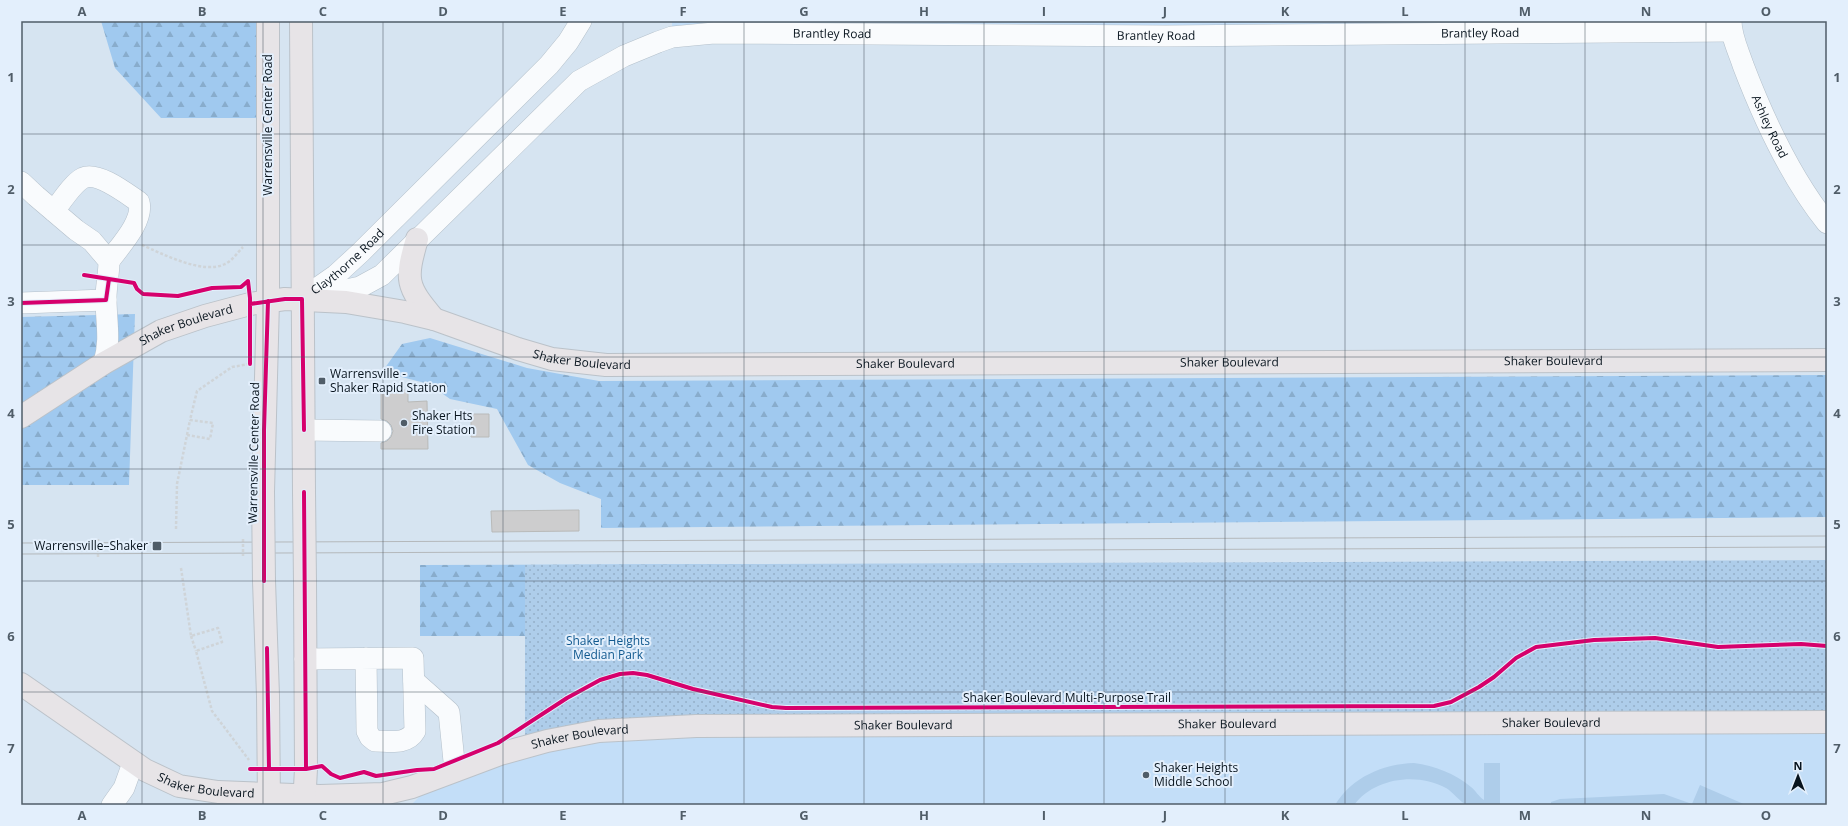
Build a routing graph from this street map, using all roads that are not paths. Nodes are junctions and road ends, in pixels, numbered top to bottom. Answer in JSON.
{"nodes":[{"id":1,"x":268,"y":21,"type":"edge"},
{"id":2,"x":301,"y":21,"type":"edge"},
{"id":3,"x":581,"y":21,"type":"edge"},
{"id":4,"x":1731,"y":26,"type":"edge"},
{"id":5,"x":672,"y":29,"type":"edge"},
{"id":6,"x":590,"y":74,"type":"joint"},
{"id":7,"x":21,"y":182,"type":"edge"},
{"id":8,"x":54,"y":211,"type":"junction"},
{"id":9,"x":1827,"y":223,"type":"edge"},
{"id":10,"x":417,"y":239,"type":"junction"},
{"id":11,"x":109,"y":261,"type":"junction"},
{"id":12,"x":302,"y":299,"type":"junction"},
{"id":13,"x":106,"y":300,"type":"junction"},
{"id":14,"x":268,"y":301,"type":"junction"},
{"id":15,"x":21,"y":303,"type":"edge"},
{"id":16,"x":434,"y":319,"type":"junction"},
{"id":17,"x":1827,"y":360,"type":"edge"},
{"id":18,"x":104,"y":363,"type":"junction"},
{"id":19,"x":21,"y":417,"type":"edge"},
{"id":20,"x":304,"y":430,"type":"junction"},
{"id":21,"x":381,"y":431,"type":"dead end"},
{"id":22,"x":366,"y":658,"type":"junction"},
{"id":23,"x":306,"y":659,"type":"junction"},
{"id":24,"x":414,"y":681,"type":"junction"},
{"id":25,"x":21,"y":684,"type":"edge"},
{"id":26,"x":1827,"y":722,"type":"edge"},
{"id":27,"x":133,"y":763,"type":"junction"},
{"id":28,"x":455,"y":771,"type":"junction"},
{"id":29,"x":269,"y":800,"type":"edge"},
{"id":30,"x":304,"y":800,"type":"edge"},
{"id":31,"x":383,"y":800,"type":"edge"},
{"id":32,"x":112,"y":805,"type":"edge"}],
"edges":[{"from":1,"to":14,"type":"main road","name":"Warrensville Center Road"},
{"from":2,"to":12,"type":"main road"},
{"from":3,"to":12,"type":"street","name":"Claythorne Road"},
{"from":4,"to":5,"type":"street","name":"Brantley Road"},
{"from":4,"to":9,"type":"street","name":"Ashley Road"},
{"from":5,"to":6,"type":"street","name":"Brantley Road"},
{"from":6,"to":10,"type":"street","name":"Claythorne Road"},
{"from":7,"to":8,"type":"street"},
{"from":8,"to":11,"type":"street"},
{"from":8,"to":11,"type":"street"},
{"from":10,"to":12,"type":"street","name":"Claythorne Road"},
{"from":10,"to":16,"type":"main road"},
{"from":11,"to":13,"type":"street"},
{"from":12,"to":14,"type":"main road","name":"Shaker Boulevard"},
{"from":12,"to":16,"type":"main road","name":"Shaker Boulevard"},
{"from":12,"to":20,"type":"main road"},
{"from":13,"to":15,"type":"street"},
{"from":13,"to":18,"type":"street"},
{"from":14,"to":18,"type":"main road","name":"Shaker Boulevard"},
{"from":14,"to":29,"type":"main road","name":"Warrensville Center Road","bridge":true},
{"from":16,"to":17,"type":"main road","name":"Shaker Boulevard"},
{"from":18,"to":19,"type":"main road","name":"Shaker Boulevard"},
{"from":20,"to":21,"type":"street"},
{"from":20,"to":23,"type":"main road","bridge":true},
{"from":22,"to":23,"type":"street"},
{"from":22,"to":24,"type":"street"},
{"from":22,"to":24,"type":"street"},
{"from":23,"to":30,"type":"main road"},
{"from":24,"to":28,"type":"street"},
{"from":25,"to":27,"type":"main road","name":"Shaker Boulevard"},
{"from":26,"to":28,"type":"main road","name":"Shaker Boulevard"},
{"from":27,"to":29,"type":"main road","name":"Shaker Boulevard"},
{"from":27,"to":32,"type":"street"},
{"from":28,"to":31,"type":"main road","name":"Shaker Boulevard"},
{"from":29,"to":30,"type":"main road","name":"Shaker Boulevard"},
{"from":30,"to":31,"type":"main road","name":"Shaker Boulevard"}]}
